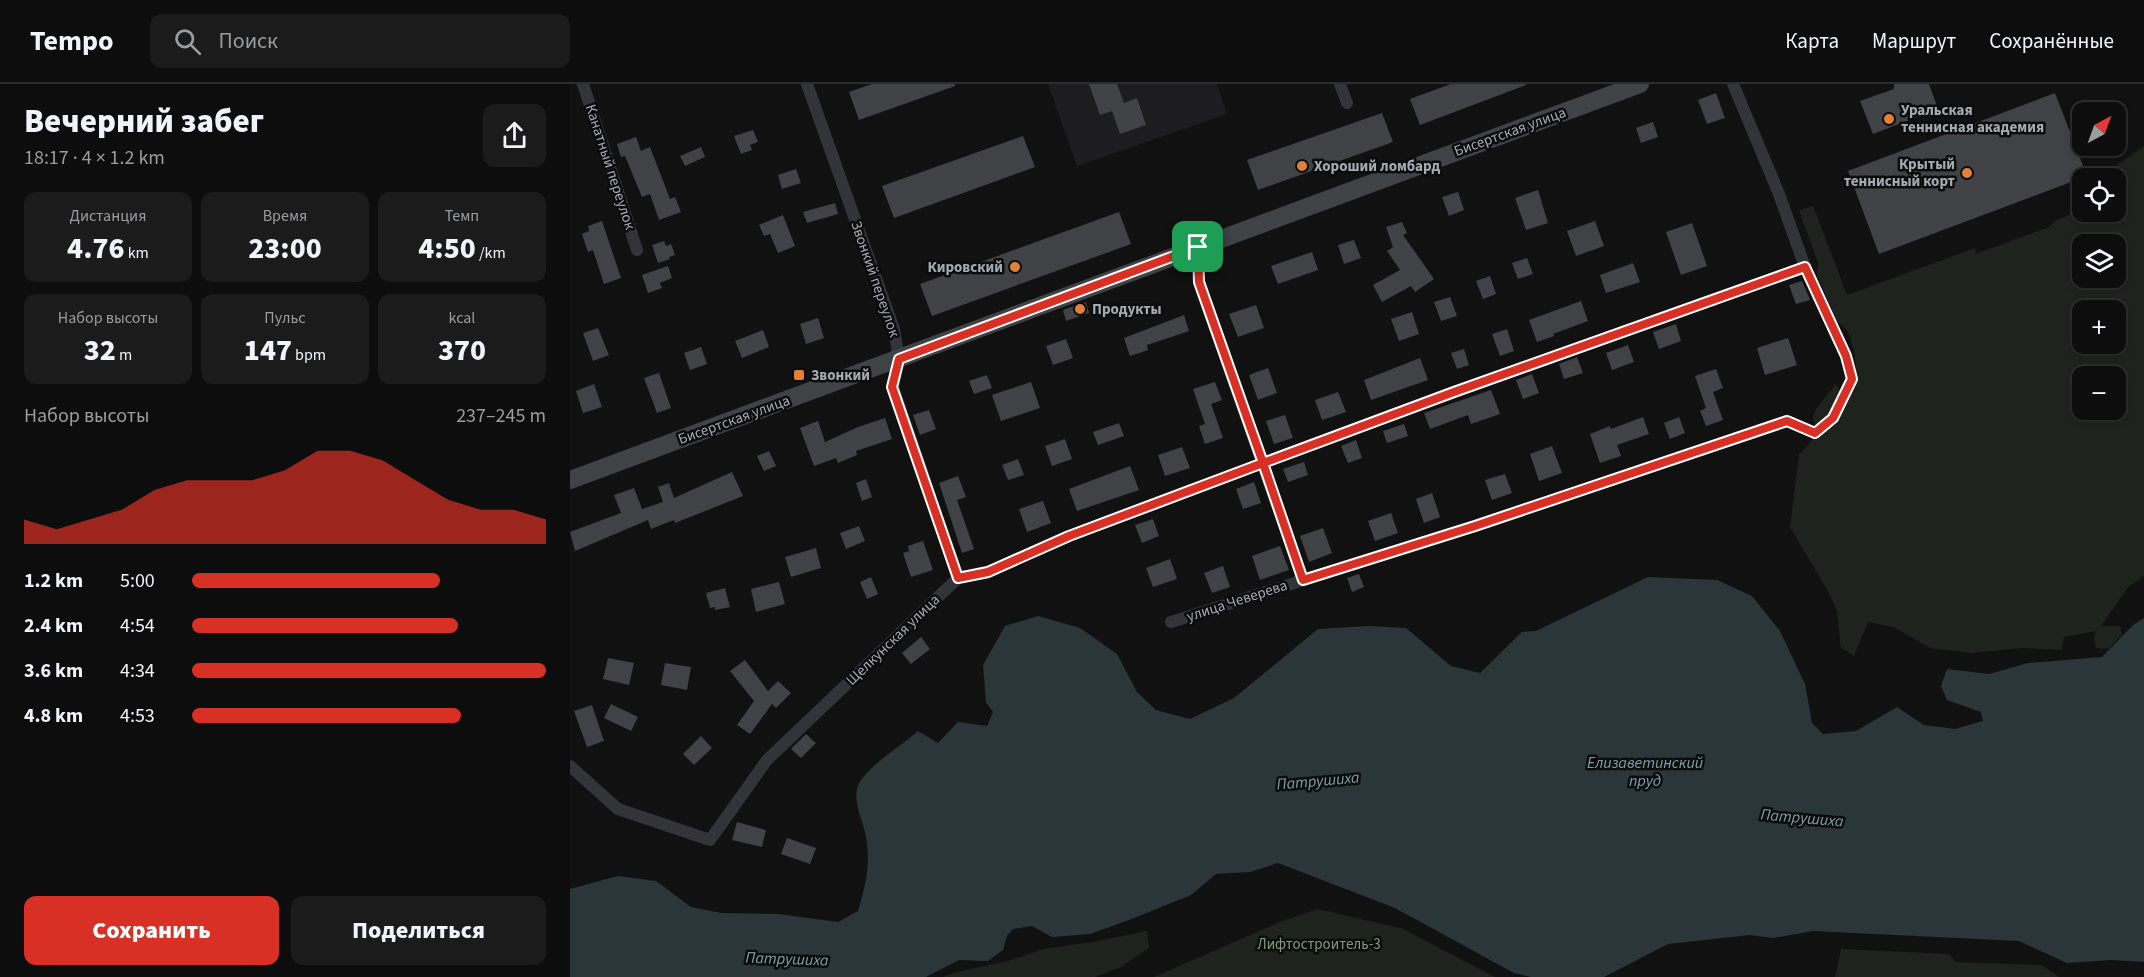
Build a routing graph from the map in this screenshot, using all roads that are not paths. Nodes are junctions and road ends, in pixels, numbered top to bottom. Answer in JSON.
{"nodes":[{"id":1,"x":583,"y":84,"type":"edge"},
{"id":2,"x":807,"y":84,"type":"edge"},
{"id":3,"x":1340,"y":84,"type":"edge"},
{"id":4,"x":1640,"y":84,"type":"edge"},
{"id":5,"x":1733,"y":84,"type":"edge"},
{"id":6,"x":1347,"y":103,"type":"dead end"},
{"id":7,"x":1198,"y":247,"type":"junction"},
{"id":8,"x":637,"y":250,"type":"dead end"},
{"id":9,"x":1805,"y":267,"type":"junction"},
{"id":10,"x":899,"y":359,"type":"junction"},
{"id":11,"x":1263,"y":463,"type":"junction"},
{"id":12,"x":570,"y":480,"type":"edge"},
{"id":13,"x":958,"y":578,"type":"junction"},
{"id":14,"x":1303,"y":580,"type":"junction"},
{"id":15,"x":1171,"y":622,"type":"dead end"},
{"id":16,"x":570,"y":766,"type":"edge"}],
"edges":[{"from":1,"to":8,"type":"street","name":"Канатный переулок"},
{"from":2,"to":10,"type":"street","name":"Звонкий переулок"},
{"from":3,"to":6,"type":"street"},
{"from":4,"to":7,"type":"main road","name":"Бисертская улица"},
{"from":5,"to":9,"type":"street"},
{"from":7,"to":10,"type":"main road","name":"Бисертская улица"},
{"from":7,"to":11,"type":"street"},
{"from":9,"to":11,"type":"street"},
{"from":9,"to":14,"type":"street","name":"улица Чеверева"},
{"from":10,"to":12,"type":"main road","name":"Бисертская улица"},
{"from":10,"to":13,"type":"street","name":"Звонкий переулок"},
{"from":11,"to":13,"type":"street"},
{"from":11,"to":14,"type":"street"},
{"from":13,"to":16,"type":"street","name":"Щелкунская улица"},
{"from":14,"to":15,"type":"street","name":"улица Чеверева"}]}
